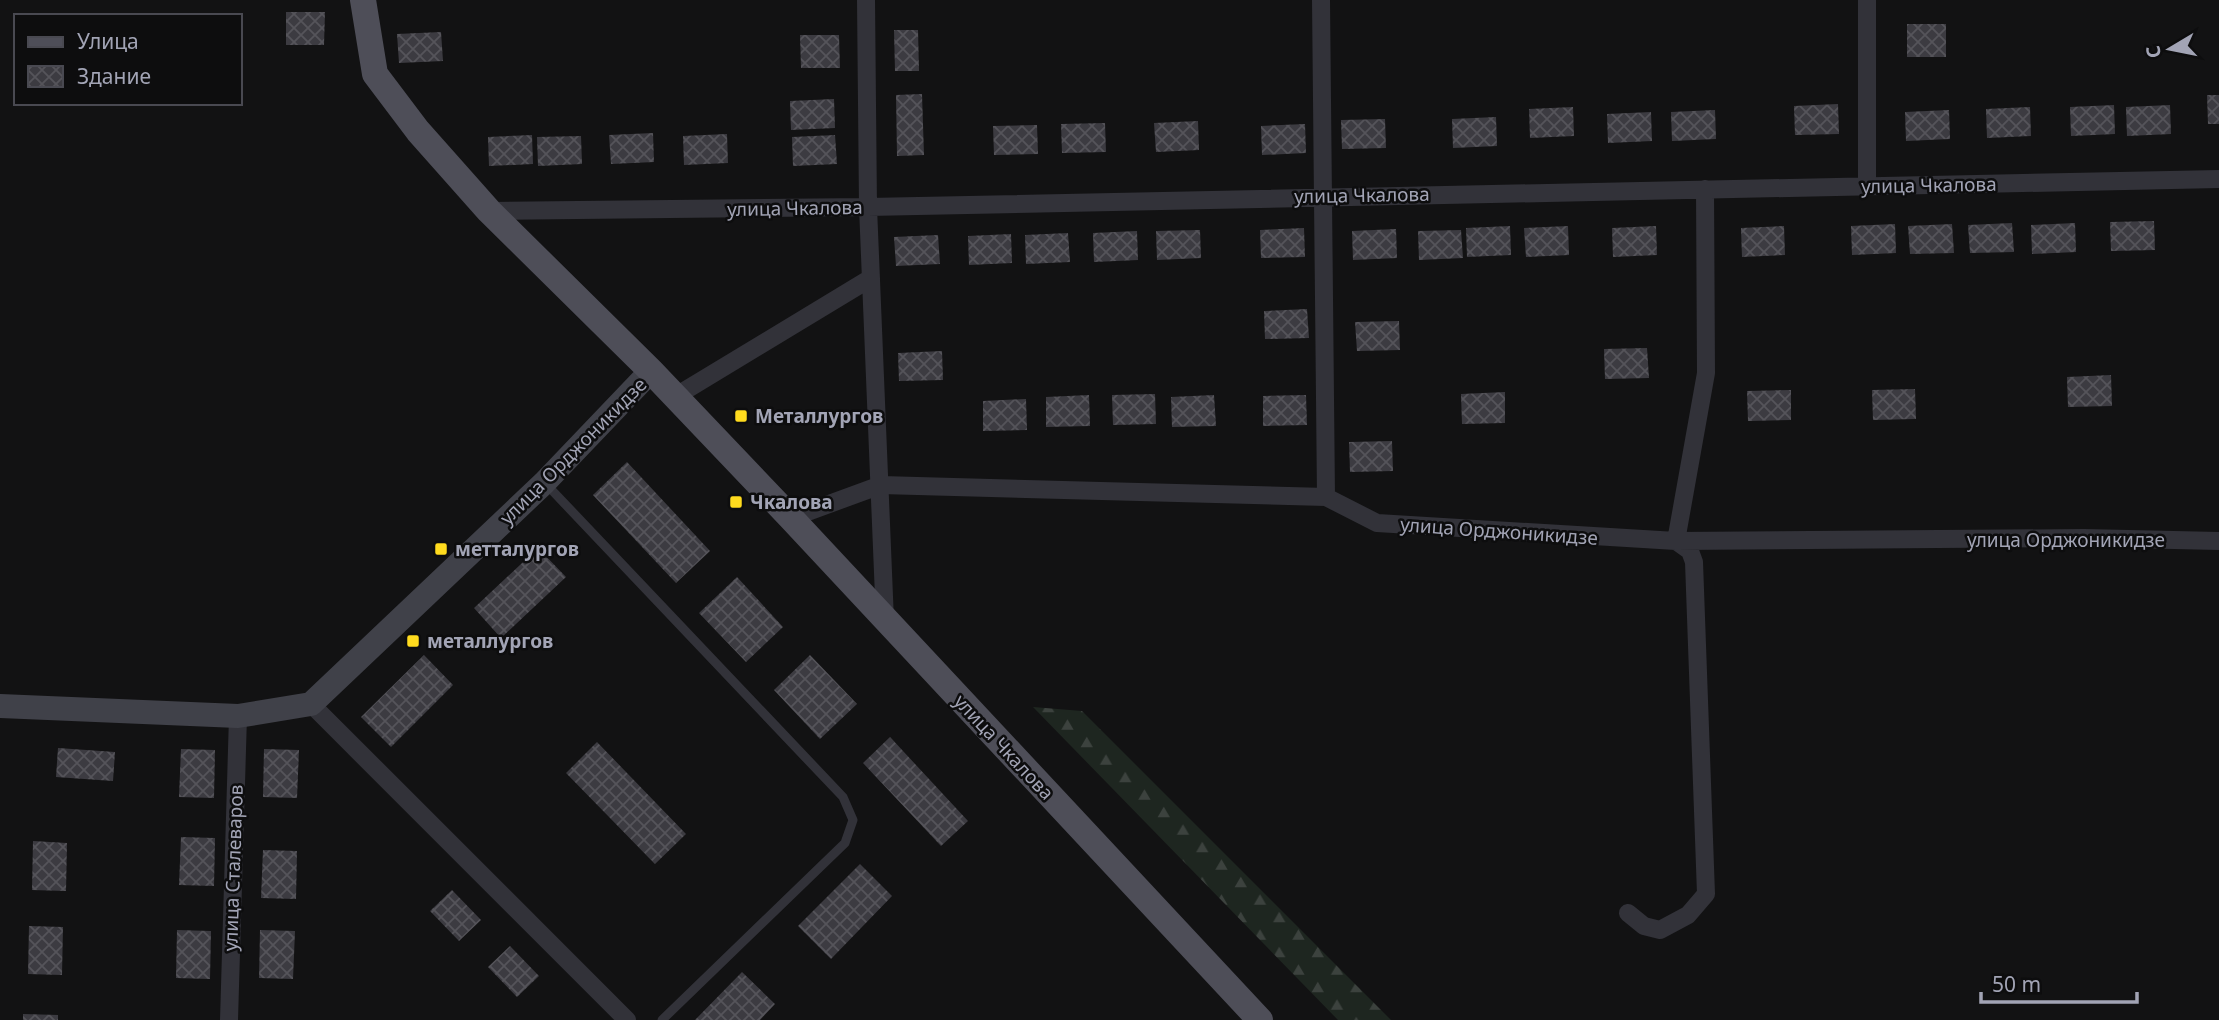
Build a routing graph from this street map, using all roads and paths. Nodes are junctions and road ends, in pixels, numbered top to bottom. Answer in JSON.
{"nodes":[{"id":1,"x":363,"y":0,"type":"edge"},
{"id":2,"x":866,"y":0,"type":"edge"},
{"id":3,"x":1321,"y":0,"type":"edge"},
{"id":4,"x":1867,"y":0,"type":"edge"},
{"id":5,"x":2219,"y":179,"type":"edge"},
{"id":6,"x":1867,"y":187,"type":"junction"},
{"id":7,"x":1705,"y":189,"type":"junction"},
{"id":8,"x":1324,"y":196,"type":"junction"},
{"id":9,"x":868,"y":207,"type":"junction"},
{"id":10,"x":489,"y":211,"type":"junction"},
{"id":11,"x":871,"y":278,"type":"junction"},
{"id":12,"x":651,"y":371,"type":"junction"},
{"id":13,"x":676,"y":396,"type":"junction"},
{"id":14,"x":544,"y":483,"type":"junction"},
{"id":15,"x":881,"y":485,"type":"junction"},
{"id":16,"x":1326,"y":497,"type":"junction"},
{"id":17,"x":791,"y":517,"type":"junction"},
{"id":18,"x":1676,"y":541,"type":"junction"},
{"id":19,"x":2219,"y":541,"type":"edge"},
{"id":20,"x":885,"y":621,"type":"junction"},
{"id":21,"x":312,"y":704,"type":"junction"},
{"id":22,"x":0,"y":706,"type":"edge"},
{"id":23,"x":238,"y":716,"type":"junction"},
{"id":24,"x":1628,"y":913,"type":"dead end"},
{"id":25,"x":229,"y":1020,"type":"edge"},
{"id":26,"x":627,"y":1020,"type":"edge"},
{"id":27,"x":662,"y":1020,"type":"edge"},
{"id":28,"x":1260,"y":1020,"type":"edge"}],
"edges":[{"from":1,"to":10,"type":"main road"},
{"from":2,"to":9,"type":"street"},
{"from":3,"to":8,"type":"street"},
{"from":4,"to":6,"type":"street"},
{"from":5,"to":6,"type":"street","name":"улица Чкалова"},
{"from":6,"to":7,"type":"street","name":"улица Чкалова"},
{"from":7,"to":8,"type":"street","name":"улица Чкалова"},
{"from":7,"to":18,"type":"street"},
{"from":8,"to":9,"type":"street","name":"улица Чкалова"},
{"from":8,"to":16,"type":"street"},
{"from":9,"to":10,"type":"street","name":"улица Чкалова"},
{"from":9,"to":11,"type":"street"},
{"from":10,"to":12,"type":"main road","name":"улица Чкалова"},
{"from":11,"to":13,"type":"street"},
{"from":11,"to":15,"type":"street"},
{"from":12,"to":13,"type":"main road","name":"улица Чкалова"},
{"from":12,"to":14,"type":"main road","name":"улица Орджоникидзе"},
{"from":13,"to":17,"type":"main road","name":"улица Чкалова"},
{"from":14,"to":21,"type":"main road","name":"улица Орджоникидзе"},
{"from":14,"to":27,"type":"lane"},
{"from":15,"to":16,"type":"street","name":"улица Орджоникидзе"},
{"from":15,"to":17,"type":"street","name":"улица Орджоникидзе"},
{"from":15,"to":20,"type":"street"},
{"from":16,"to":18,"type":"street","name":"улица Орджоникидзе"},
{"from":17,"to":20,"type":"main road","name":"улица Чкалова"},
{"from":18,"to":19,"type":"street","name":"улица Орджоникидзе"},
{"from":18,"to":24,"type":"street"},
{"from":20,"to":28,"type":"main road","name":"улица Чкалова"},
{"from":21,"to":23,"type":"main road"},
{"from":21,"to":26,"type":"street"},
{"from":22,"to":23,"type":"main road"},
{"from":23,"to":25,"type":"street","name":"улица Сталеваров"}]}
